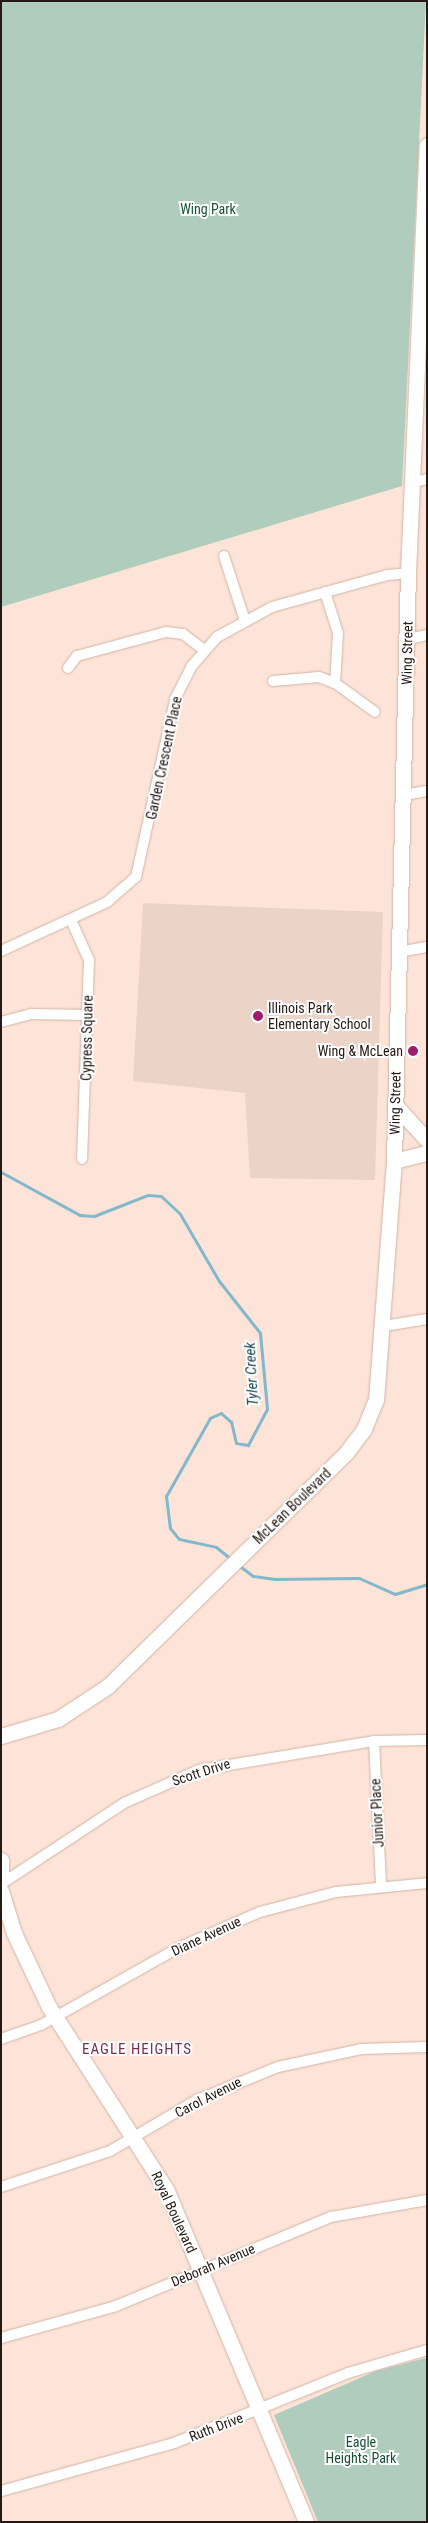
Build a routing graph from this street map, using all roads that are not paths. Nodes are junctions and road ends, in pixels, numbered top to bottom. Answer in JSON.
{"nodes":[{"id":1,"x":427,"y":145,"type":"edge"},
{"id":2,"x":425,"y":224,"type":"edge"},
{"id":3,"x":421,"y":371,"type":"edge"},
{"id":4,"x":420,"y":481,"type":"edge"},
{"id":5,"x":224,"y":556,"type":"dead end"},
{"id":6,"x":408,"y":574,"type":"junction"},
{"id":7,"x":325,"y":592,"type":"junction"},
{"id":8,"x":244,"y":618,"type":"junction"},
{"id":9,"x":427,"y":636,"type":"edge"},
{"id":10,"x":408,"y":639,"type":"junction"},
{"id":11,"x":204,"y":650,"type":"junction"},
{"id":12,"x":68,"y":668,"type":"dead end"},
{"id":13,"x":273,"y":681,"type":"dead end"},
{"id":14,"x":335,"y":683,"type":"junction"},
{"id":15,"x":375,"y":712,"type":"dead end"},
{"id":16,"x":427,"y":791,"type":"edge"},
{"id":17,"x":404,"y":795,"type":"junction"},
{"id":18,"x":71,"y":920,"type":"junction"},
{"id":19,"x":427,"y":946,"type":"edge"},
{"id":20,"x":1,"y":951,"type":"edge"},
{"id":21,"x":398,"y":952,"type":"junction"},
{"id":22,"x":87,"y":1015,"type":"junction"},
{"id":23,"x":1,"y":1022,"type":"edge"},
{"id":24,"x":395,"y":1105,"type":"junction"},
{"id":25,"x":427,"y":1140,"type":"edge"},
{"id":26,"x":427,"y":1153,"type":"edge"},
{"id":27,"x":82,"y":1159,"type":"dead end"},
{"id":28,"x":394,"y":1161,"type":"junction"},
{"id":29,"x":427,"y":1319,"type":"edge"},
{"id":30,"x":384,"y":1326,"type":"junction"},
{"id":31,"x":1,"y":1736,"type":"edge"},
{"id":32,"x":427,"y":1740,"type":"edge"},
{"id":33,"x":374,"y":1741,"type":"junction"},
{"id":34,"x":1,"y":1860,"type":"edge"},
{"id":35,"x":1,"y":1878,"type":"edge"},
{"id":36,"x":427,"y":1883,"type":"edge"},
{"id":37,"x":1,"y":1884,"type":"edge"},
{"id":38,"x":381,"y":1885,"type":"junction"},
{"id":39,"x":1,"y":1891,"type":"edge"},
{"id":40,"x":54,"y":2018,"type":"junction"},
{"id":41,"x":1,"y":2039,"type":"edge"},
{"id":42,"x":427,"y":2047,"type":"edge"},
{"id":43,"x":134,"y":2138,"type":"junction"},
{"id":44,"x":1,"y":2187,"type":"edge"},
{"id":45,"x":427,"y":2200,"type":"edge"},
{"id":46,"x":200,"y":2271,"type":"junction"},
{"id":47,"x":1,"y":2338,"type":"edge"},
{"id":48,"x":427,"y":2350,"type":"edge"},
{"id":49,"x":262,"y":2409,"type":"junction"},
{"id":50,"x":1,"y":2491,"type":"edge"},
{"id":51,"x":306,"y":2522,"type":"edge"}],
"edges":[{"from":1,"to":2,"type":"street","name":"Wing Street"},
{"from":2,"to":3,"type":"street","name":"Wing Street"},
{"from":3,"to":4,"type":"street","name":"Wing Street"},
{"from":4,"to":6,"type":"street","name":"Wing Street"},
{"from":5,"to":8,"type":"street"},
{"from":6,"to":7,"type":"street","name":"Garden Crescent Place"},
{"from":6,"to":10,"type":"street","name":"Wing Street"},
{"from":7,"to":8,"type":"street","name":"Garden Crescent Place"},
{"from":7,"to":14,"type":"street"},
{"from":8,"to":11,"type":"street","name":"Garden Crescent Place"},
{"from":9,"to":10,"type":"street"},
{"from":10,"to":17,"type":"street","name":"Wing Street"},
{"from":11,"to":12,"type":"street"},
{"from":11,"to":18,"type":"street","name":"Garden Crescent Place"},
{"from":13,"to":14,"type":"street"},
{"from":14,"to":15,"type":"street"},
{"from":16,"to":17,"type":"street"},
{"from":17,"to":21,"type":"street","name":"Wing Street"},
{"from":18,"to":20,"type":"street","name":"Garden Crescent Place"},
{"from":18,"to":22,"type":"street","name":"Cypress Square"},
{"from":19,"to":21,"type":"street"},
{"from":21,"to":24,"type":"street","name":"Wing Street"},
{"from":22,"to":23,"type":"street"},
{"from":22,"to":27,"type":"street","name":"Cypress Square"},
{"from":24,"to":25,"type":"street"},
{"from":24,"to":28,"type":"street","name":"Wing Street"},
{"from":26,"to":28,"type":"street"},
{"from":28,"to":30,"type":"street","name":"McLean Boulevard"},
{"from":29,"to":30,"type":"street"},
{"from":30,"to":31,"type":"street","name":"McLean Boulevard"},
{"from":32,"to":33,"type":"street","name":"Scott Drive"},
{"from":33,"to":37,"type":"street","name":"Scott Drive"},
{"from":33,"to":38,"type":"street","name":"Junior Place"},
{"from":34,"to":35,"type":"street"},
{"from":36,"to":38,"type":"street","name":"Diane Avenue"},
{"from":38,"to":40,"type":"street","name":"Diane Avenue"},
{"from":39,"to":40,"type":"street","name":"Royal Boulevard"},
{"from":40,"to":41,"type":"street","name":"Diane Avenue"},
{"from":40,"to":43,"type":"street","name":"Royal Boulevard"},
{"from":42,"to":43,"type":"street","name":"Carol Avenue"},
{"from":43,"to":44,"type":"street","name":"Carol Avenue"},
{"from":43,"to":46,"type":"street","name":"Royal Boulevard"},
{"from":45,"to":46,"type":"street","name":"Deborah Avenue"},
{"from":46,"to":47,"type":"street","name":"Deborah Avenue"},
{"from":46,"to":49,"type":"street","name":"Royal Boulevard"},
{"from":48,"to":49,"type":"street","name":"Ruth Drive"},
{"from":49,"to":50,"type":"street","name":"Ruth Drive"},
{"from":49,"to":51,"type":"street","name":"Royal Boulevard"}]}
